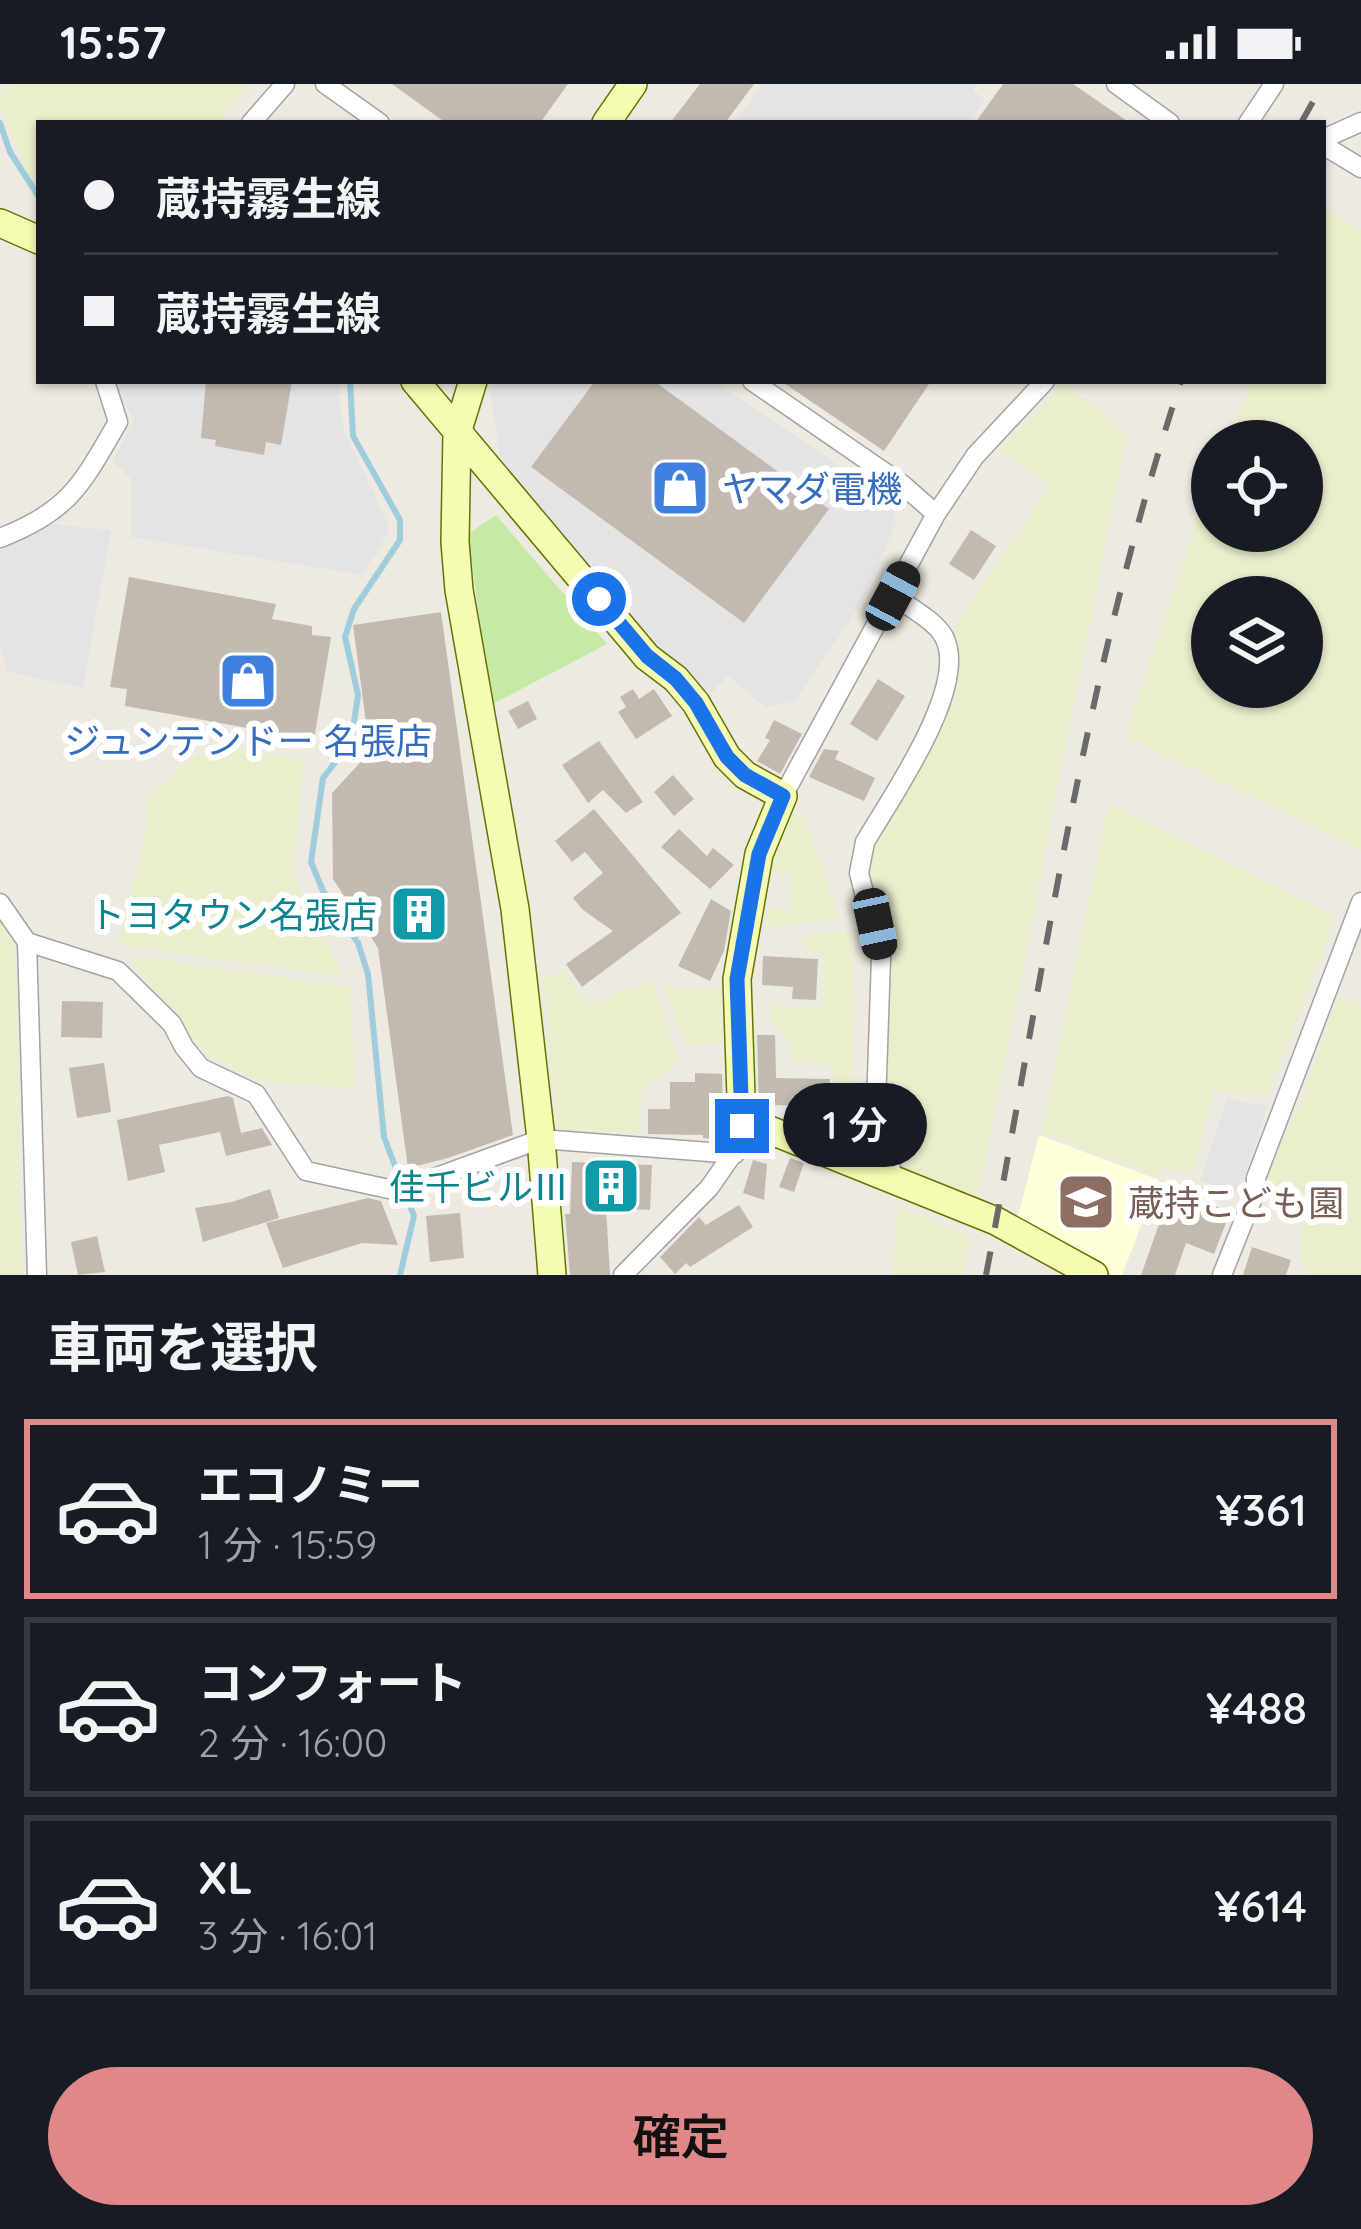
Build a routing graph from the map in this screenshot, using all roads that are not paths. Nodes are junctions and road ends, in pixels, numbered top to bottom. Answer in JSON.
{"nodes":[{"id":1,"x":285,"y":84,"type":"edge"},
{"id":2,"x":325,"y":84,"type":"edge"},
{"id":3,"x":633,"y":84,"type":"edge"},
{"id":4,"x":1116,"y":84,"type":"edge"},
{"id":5,"x":1274,"y":84,"type":"edge"},
{"id":6,"x":254,"y":120,"type":"edge"},
{"id":7,"x":376,"y":120,"type":"edge"},
{"id":8,"x":609,"y":120,"type":"edge"},
{"id":9,"x":1166,"y":120,"type":"edge"},
{"id":10,"x":1250,"y":120,"type":"edge"},
{"id":11,"x":1361,"y":122,"type":"edge"},
{"id":12,"x":1326,"y":140,"type":"edge"},
{"id":13,"x":1326,"y":144,"type":"edge"},
{"id":14,"x":1361,"y":168,"type":"edge"},
{"id":15,"x":0,"y":223,"type":"edge"},
{"id":16,"x":36,"y":239,"type":"edge"},
{"id":17,"x":106,"y":384,"type":"edge"},
{"id":18,"x":417,"y":384,"type":"edge"},
{"id":19,"x":472,"y":384,"type":"edge"},
{"id":20,"x":756,"y":384,"type":"edge"},
{"id":21,"x":1042,"y":384,"type":"edge"},
{"id":22,"x":457,"y":433,"type":"junction"},
{"id":23,"x":936,"y":514,"type":"junction"},
{"id":24,"x":0,"y":538,"type":"edge"},
{"id":25,"x":893,"y":596,"type":"junction"},
{"id":26,"x":783,"y":796,"type":"junction"},
{"id":27,"x":1361,"y":902,"type":"edge"},
{"id":28,"x":0,"y":903,"type":"edge"},
{"id":29,"x":27,"y":941,"type":"junction"},
{"id":30,"x":742,"y":1126,"type":"junction"},
{"id":31,"x":542,"y":1139,"type":"junction"},
{"id":32,"x":734,"y":1154,"type":"junction"},
{"id":33,"x":894,"y":1182,"type":"junction"},
{"id":34,"x":37,"y":1275,"type":"edge"},
{"id":35,"x":552,"y":1275,"type":"edge"},
{"id":36,"x":623,"y":1275,"type":"edge"},
{"id":37,"x":1094,"y":1275,"type":"edge"},
{"id":38,"x":1222,"y":1275,"type":"edge"}],
"edges":[{"from":1,"to":6,"type":"street"},
{"from":2,"to":7,"type":"street"},
{"from":3,"to":8,"type":"main road"},
{"from":4,"to":9,"type":"street"},
{"from":5,"to":10,"type":"street"},
{"from":11,"to":12,"type":"street"},
{"from":13,"to":14,"type":"street"},
{"from":15,"to":16,"type":"main road"},
{"from":17,"to":24,"type":"street"},
{"from":18,"to":22,"type":"main road"},
{"from":19,"to":22,"type":"main road"},
{"from":20,"to":23,"type":"street"},
{"from":21,"to":23,"type":"street"},
{"from":22,"to":26,"type":"main road"},
{"from":22,"to":31,"type":"main road"},
{"from":23,"to":25,"type":"street"},
{"from":25,"to":26,"type":"street"},
{"from":25,"to":33,"type":"street"},
{"from":26,"to":30,"type":"main road"},
{"from":27,"to":38,"type":"street"},
{"from":28,"to":29,"type":"street"},
{"from":29,"to":31,"type":"street"},
{"from":29,"to":34,"type":"street"},
{"from":30,"to":32,"type":"street"},
{"from":30,"to":33,"type":"main road"},
{"from":31,"to":32,"type":"street"},
{"from":31,"to":35,"type":"main road"},
{"from":32,"to":36,"type":"street"},
{"from":33,"to":37,"type":"main road"}]}
